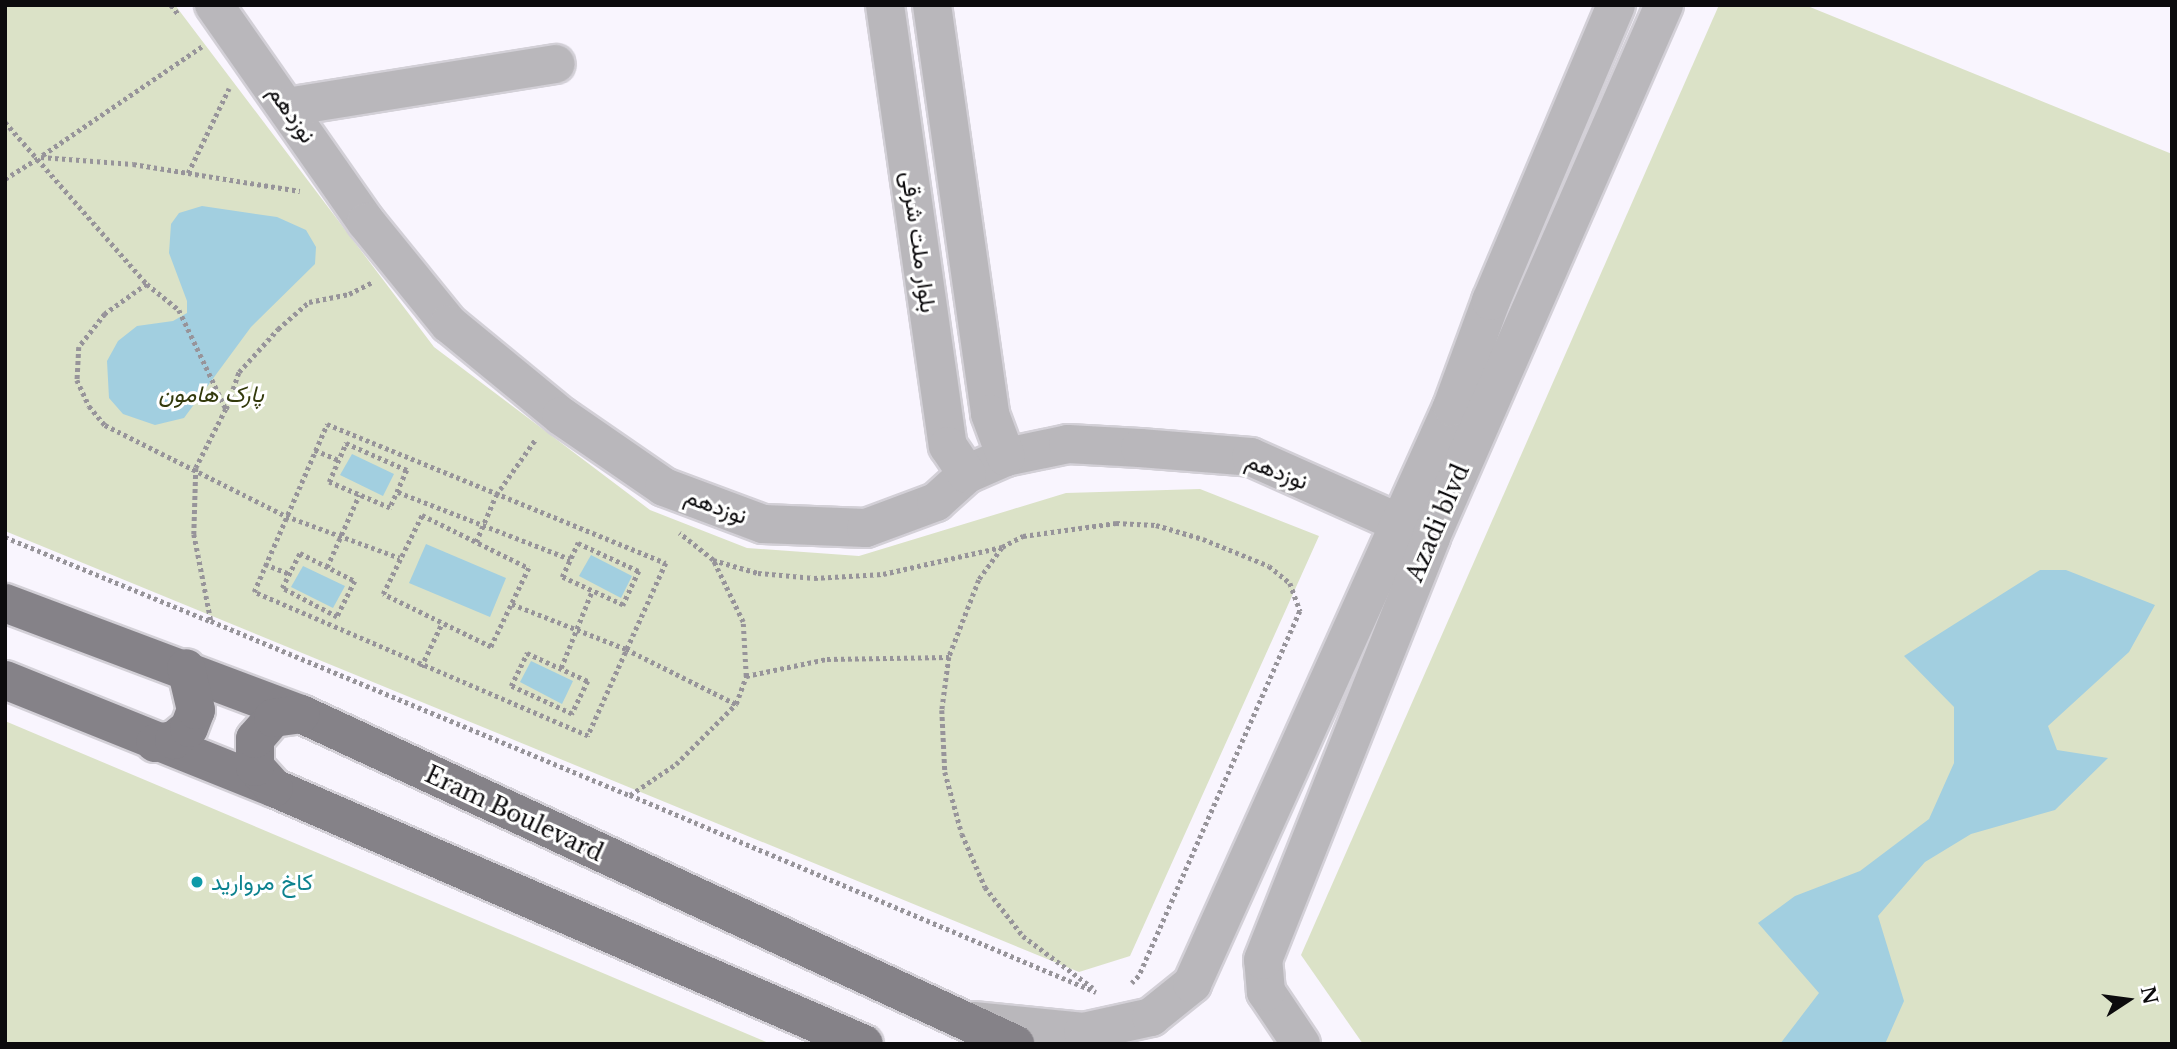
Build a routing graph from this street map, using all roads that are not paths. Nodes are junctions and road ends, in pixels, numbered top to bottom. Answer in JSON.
{"nodes":[{"id":1,"x":214,"y":5,"type":"edge"},
{"id":2,"x":885,"y":5,"type":"edge"},
{"id":3,"x":932,"y":5,"type":"edge"},
{"id":4,"x":1616,"y":5,"type":"edge"},
{"id":5,"x":1664,"y":5,"type":"edge"},
{"id":6,"x":556,"y":64,"type":"dead end"},
{"id":7,"x":287,"y":107,"type":"junction"},
{"id":8,"x":1006,"y":457,"type":"junction"},
{"id":9,"x":967,"y":474,"type":"junction"},
{"id":10,"x":1415,"y":531,"type":"junction"},
{"id":11,"x":5,"y":603,"type":"edge"},
{"id":12,"x":186,"y":668,"type":"junction"},
{"id":13,"x":5,"y":680,"type":"edge"},
{"id":14,"x":300,"y":714,"type":"junction"},
{"id":15,"x":155,"y":743,"type":"junction"},
{"id":16,"x":274,"y":788,"type":"junction"},
{"id":17,"x":946,"y":1016,"type":"junction"},
{"id":18,"x":863,"y":1044,"type":"edge"},
{"id":19,"x":1015,"y":1044,"type":"edge"},
{"id":20,"x":1301,"y":1044,"type":"edge"}],
"edges":[{"from":1,"to":7,"type":"street","name":"نوزدهم"},
{"from":2,"to":9,"type":"street","name":"بلوار ملت شرقی"},
{"from":3,"to":8,"type":"street","name":"بلوار ملت شرقی"},
{"from":4,"to":10,"type":"street","name":"Azadi blvd"},
{"from":5,"to":10,"type":"street","name":"Azadi blvd"},
{"from":6,"to":7,"type":"street"},
{"from":7,"to":9,"type":"street","name":"نوزدهم"},
{"from":8,"to":9,"type":"street","name":"نوزدهم"},
{"from":8,"to":10,"type":"street","name":"نوزدهم"},
{"from":10,"to":17,"type":"street"},
{"from":10,"to":20,"type":"street","name":"Azadi blvd"},
{"from":11,"to":12,"type":"main road","name":"Eram Boulevard"},
{"from":12,"to":14,"type":"main road","name":"Eram Boulevard"},
{"from":12,"to":15,"type":"main road"},
{"from":13,"to":15,"type":"main road"},
{"from":14,"to":16,"type":"main road"},
{"from":14,"to":17,"type":"main road","name":"Eram Boulevard"},
{"from":15,"to":16,"type":"main road"},
{"from":16,"to":18,"type":"main road"},
{"from":17,"to":19,"type":"main road","name":"Eram Boulevard"}]}
